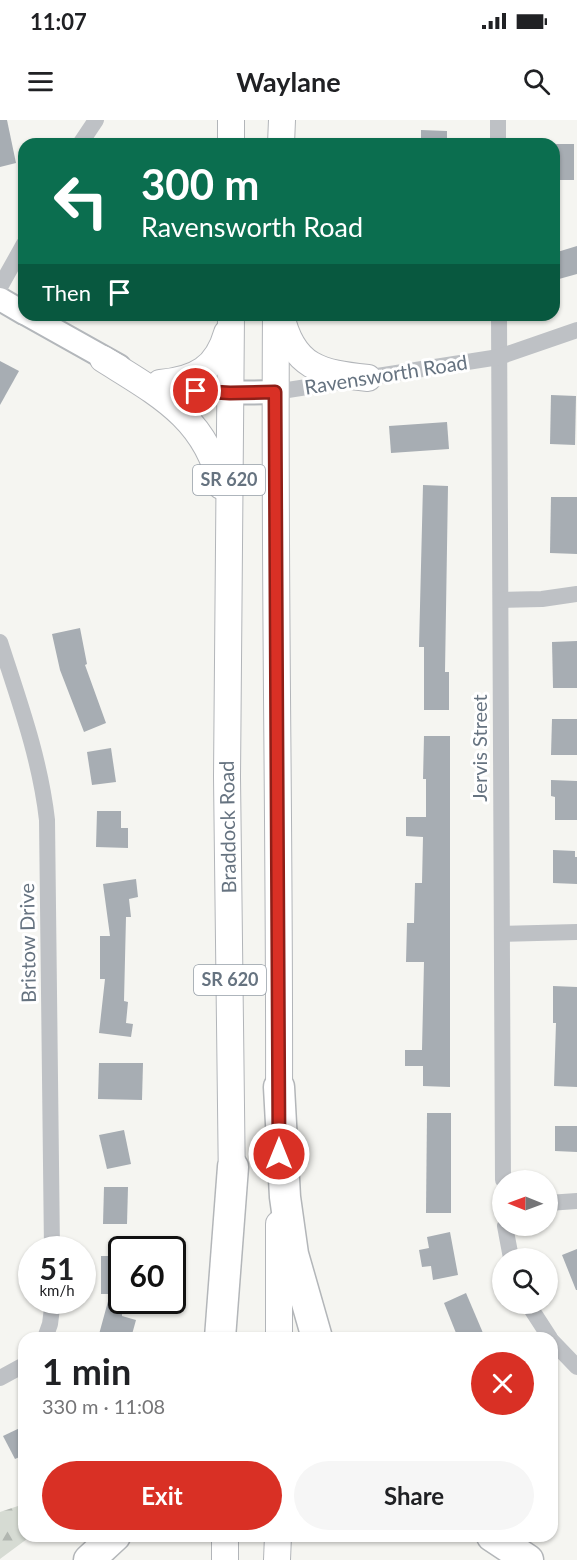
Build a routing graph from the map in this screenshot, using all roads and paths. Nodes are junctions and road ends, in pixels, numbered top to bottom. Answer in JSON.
{"nodes":[{"id":1,"x":96,"y":120,"type":"edge"},
{"id":2,"x":231,"y":120,"type":"edge"},
{"id":3,"x":282,"y":120,"type":"edge"},
{"id":4,"x":498,"y":120,"type":"edge"},
{"id":5,"x":84,"y":138,"type":"edge"},
{"id":6,"x":231,"y":138,"type":"edge"},
{"id":7,"x":281,"y":138,"type":"edge"},
{"id":8,"x":498,"y":138,"type":"edge"},
{"id":9,"x":18,"y":255,"type":"edge"},
{"id":10,"x":0,"y":287,"type":"edge"},
{"id":11,"x":0,"y":299,"type":"edge"},
{"id":12,"x":18,"y":309,"type":"edge"},
{"id":13,"x":38,"y":321,"type":"edge"},
{"id":14,"x":230,"y":321,"type":"edge"},
{"id":15,"x":231,"y":321,"type":"edge"},
{"id":16,"x":276,"y":321,"type":"edge"},
{"id":17,"x":283,"y":321,"type":"edge"},
{"id":18,"x":499,"y":321,"type":"edge"},
{"id":19,"x":577,"y":330,"type":"edge"},
{"id":20,"x":499,"y":357,"type":"junction"},
{"id":21,"x":103,"y":359,"type":"junction"},
{"id":22,"x":368,"y":378,"type":"junction"},
{"id":23,"x":160,"y":383,"type":"junction"},
{"id":24,"x":275,"y":392,"type":"junction"},
{"id":25,"x":230,"y":393,"type":"junction"},
{"id":26,"x":228,"y":567,"type":"junction"},
{"id":27,"x":577,"y":594,"type":"edge"},
{"id":28,"x":501,"y":600,"type":"junction"},
{"id":29,"x":0,"y":642,"type":"edge"},
{"id":30,"x":577,"y":932,"type":"edge"},
{"id":31,"x":502,"y":934,"type":"junction"},
{"id":32,"x":279,"y":1087,"type":"junction"},
{"id":33,"x":233,"y":1167,"type":"junction"},
{"id":34,"x":503,"y":1170,"type":"edge"},
{"id":35,"x":577,"y":1201,"type":"edge"},
{"id":36,"x":558,"y":1202,"type":"edge"},
{"id":37,"x":52,"y":1236,"type":"edge"},
{"id":38,"x":51,"y":1314,"type":"edge"},
{"id":39,"x":535,"y":1314,"type":"edge"},
{"id":40,"x":47,"y":1332,"type":"edge"},
{"id":41,"x":220,"y":1332,"type":"edge"},
{"id":42,"x":228,"y":1332,"type":"edge"},
{"id":43,"x":279,"y":1332,"type":"edge"},
{"id":44,"x":315,"y":1332,"type":"edge"},
{"id":45,"x":546,"y":1332,"type":"edge"},
{"id":46,"x":558,"y":1347,"type":"edge"},
{"id":47,"x":577,"y":1367,"type":"edge"},
{"id":48,"x":18,"y":1368,"type":"edge"},
{"id":49,"x":0,"y":1378,"type":"edge"},
{"id":50,"x":108,"y":1542,"type":"edge"},
{"id":51,"x":225,"y":1542,"type":"edge"},
{"id":52,"x":278,"y":1542,"type":"edge"},
{"id":53,"x":501,"y":1542,"type":"edge"},
{"id":54,"x":89,"y":1560,"type":"edge"},
{"id":55,"x":225,"y":1560,"type":"edge"},
{"id":56,"x":278,"y":1560,"type":"edge"},
{"id":57,"x":528,"y":1560,"type":"edge"}],
"edges":[{"from":1,"to":5,"type":"street"},
{"from":2,"to":6,"type":"main road"},
{"from":3,"to":7,"type":"main road"},
{"from":4,"to":8,"type":"street"},
{"from":9,"to":10,"type":"street"},
{"from":11,"to":12,"type":"main road","name":"Ravensworth Road"},
{"from":13,"to":21,"type":"main road","name":"Ravensworth Road"},
{"from":14,"to":23,"type":"main road"},
{"from":15,"to":25,"type":"main road","name":"Braddock Road","number":"SR 620"},
{"from":16,"to":24,"type":"main road","number":"SR 620"},
{"from":17,"to":22,"type":"main road"},
{"from":18,"to":20,"type":"street","name":"Jervis Street"},
{"from":19,"to":20,"type":"street","name":"Ravensworth Road"},
{"from":20,"to":22,"type":"street","name":"Ravensworth Road"},
{"from":20,"to":28,"type":"street","name":"Jervis Street"},
{"from":21,"to":23,"type":"main road","name":"Ravensworth Road"},
{"from":21,"to":26,"type":"main road"},
{"from":22,"to":24,"type":"street","name":"Ravensworth Road"},
{"from":23,"to":25,"type":"main road","name":"Ravensworth Road"},
{"from":24,"to":25,"type":"main road","name":"Ravensworth Road"},
{"from":24,"to":32,"type":"main road","number":"SR 620"},
{"from":25,"to":26,"type":"main road","name":"Braddock Road","number":"SR 620"},
{"from":26,"to":33,"type":"main road","name":"Braddock Road","number":"SR 620"},
{"from":27,"to":28,"type":"street"},
{"from":28,"to":31,"type":"street","name":"Jervis Street"},
{"from":29,"to":37,"type":"street","name":"Bristow Drive"},
{"from":30,"to":31,"type":"street"},
{"from":31,"to":34,"type":"street","name":"Jervis Street"},
{"from":32,"to":43,"type":"main road","number":"SR 620"},
{"from":32,"to":44,"type":"highway"},
{"from":33,"to":41,"type":"highway"},
{"from":33,"to":42,"type":"main road","name":"Braddock Road","number":"SR 620"},
{"from":35,"to":36,"type":"street"},
{"from":38,"to":40,"type":"street"},
{"from":39,"to":45,"type":"street"},
{"from":46,"to":47,"type":"street"},
{"from":48,"to":49,"type":"street"},
{"from":50,"to":54,"type":"highway"},
{"from":51,"to":55,"type":"main road"},
{"from":52,"to":56,"type":"main road"},
{"from":53,"to":57,"type":"highway"}]}
